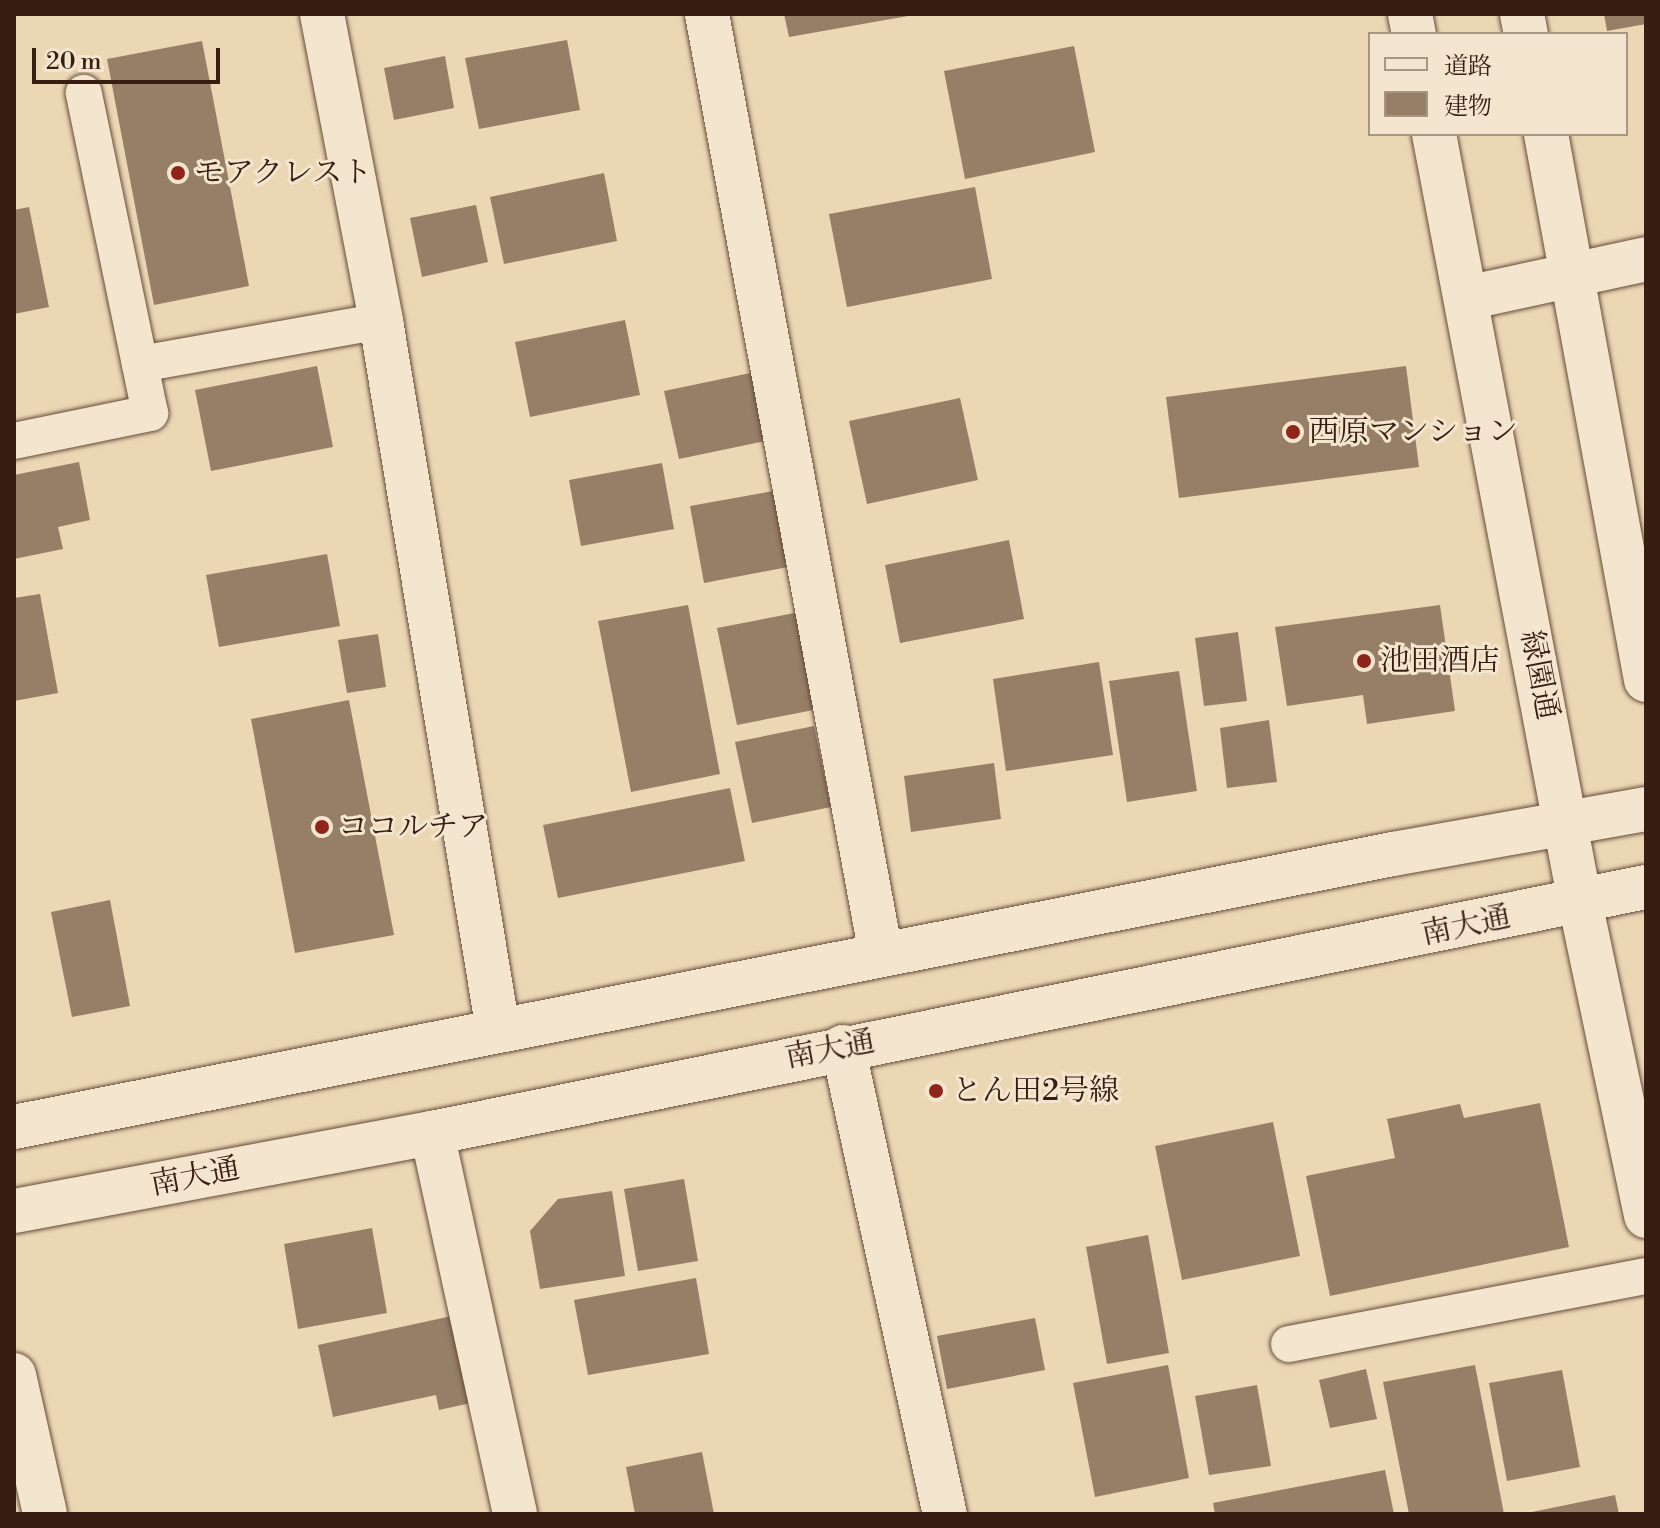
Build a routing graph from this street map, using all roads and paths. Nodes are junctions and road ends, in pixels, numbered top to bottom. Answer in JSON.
{"nodes":[{"id":1,"x":322,"y":14,"type":"edge"},
{"id":2,"x":707,"y":14,"type":"edge"},
{"id":3,"x":84,"y":93,"type":"dead end"},
{"id":4,"x":1434,"y":136,"type":"edge"},
{"id":5,"x":1546,"y":136,"type":"edge"},
{"id":6,"x":1646,"y":259,"type":"edge"},
{"id":7,"x":1573,"y":273,"type":"junction"},
{"id":8,"x":1466,"y":298,"type":"junction"},
{"id":9,"x":381,"y":321,"type":"junction"},
{"id":10,"x":140,"y":364,"type":"junction"},
{"id":11,"x":14,"y":441,"type":"edge"},
{"id":12,"x":1646,"y":680,"type":"edge"},
{"id":13,"x":1646,"y":809,"type":"edge"},
{"id":14,"x":1566,"y":824,"type":"junction"},
{"id":15,"x":1646,"y":887,"type":"edge"},
{"id":16,"x":1580,"y":902,"type":"junction"},
{"id":17,"x":881,"y":955,"type":"junction"},
{"id":18,"x":498,"y":1030,"type":"junction"},
{"id":19,"x":843,"y":1047,"type":"junction"},
{"id":20,"x":14,"y":1127,"type":"edge"},
{"id":21,"x":432,"y":1133,"type":"junction"},
{"id":22,"x":14,"y":1211,"type":"edge"},
{"id":23,"x":1646,"y":1216,"type":"edge"},
{"id":24,"x":1646,"y":1276,"type":"edge"},
{"id":25,"x":1289,"y":1344,"type":"dead end"},
{"id":26,"x":14,"y":1375,"type":"edge"},
{"id":27,"x":45,"y":1514,"type":"edge"},
{"id":28,"x":515,"y":1514,"type":"edge"},
{"id":29,"x":945,"y":1514,"type":"edge"}],
"edges":[{"from":1,"to":9,"type":"street"},
{"from":2,"to":17,"type":"street"},
{"from":3,"to":10,"type":"lane"},
{"from":4,"to":8,"type":"street","name":"緑園通"},
{"from":5,"to":7,"type":"street"},
{"from":6,"to":7,"type":"street"},
{"from":7,"to":8,"type":"street"},
{"from":7,"to":12,"type":"street"},
{"from":8,"to":14,"type":"street","name":"緑園通"},
{"from":9,"to":10,"type":"lane"},
{"from":9,"to":18,"type":"street"},
{"from":10,"to":11,"type":"lane"},
{"from":13,"to":14,"type":"street"},
{"from":14,"to":16,"type":"street","name":"緑園通"},
{"from":14,"to":17,"type":"street"},
{"from":15,"to":16,"type":"street","name":"南大通"},
{"from":16,"to":19,"type":"street","name":"南大通"},
{"from":16,"to":23,"type":"street","name":"緑園通"},
{"from":17,"to":18,"type":"street"},
{"from":18,"to":20,"type":"street"},
{"from":19,"to":21,"type":"street","name":"南大通"},
{"from":19,"to":29,"type":"street"},
{"from":21,"to":22,"type":"street","name":"南大通"},
{"from":21,"to":28,"type":"street"},
{"from":24,"to":25,"type":"lane"},
{"from":26,"to":27,"type":"street"}]}
